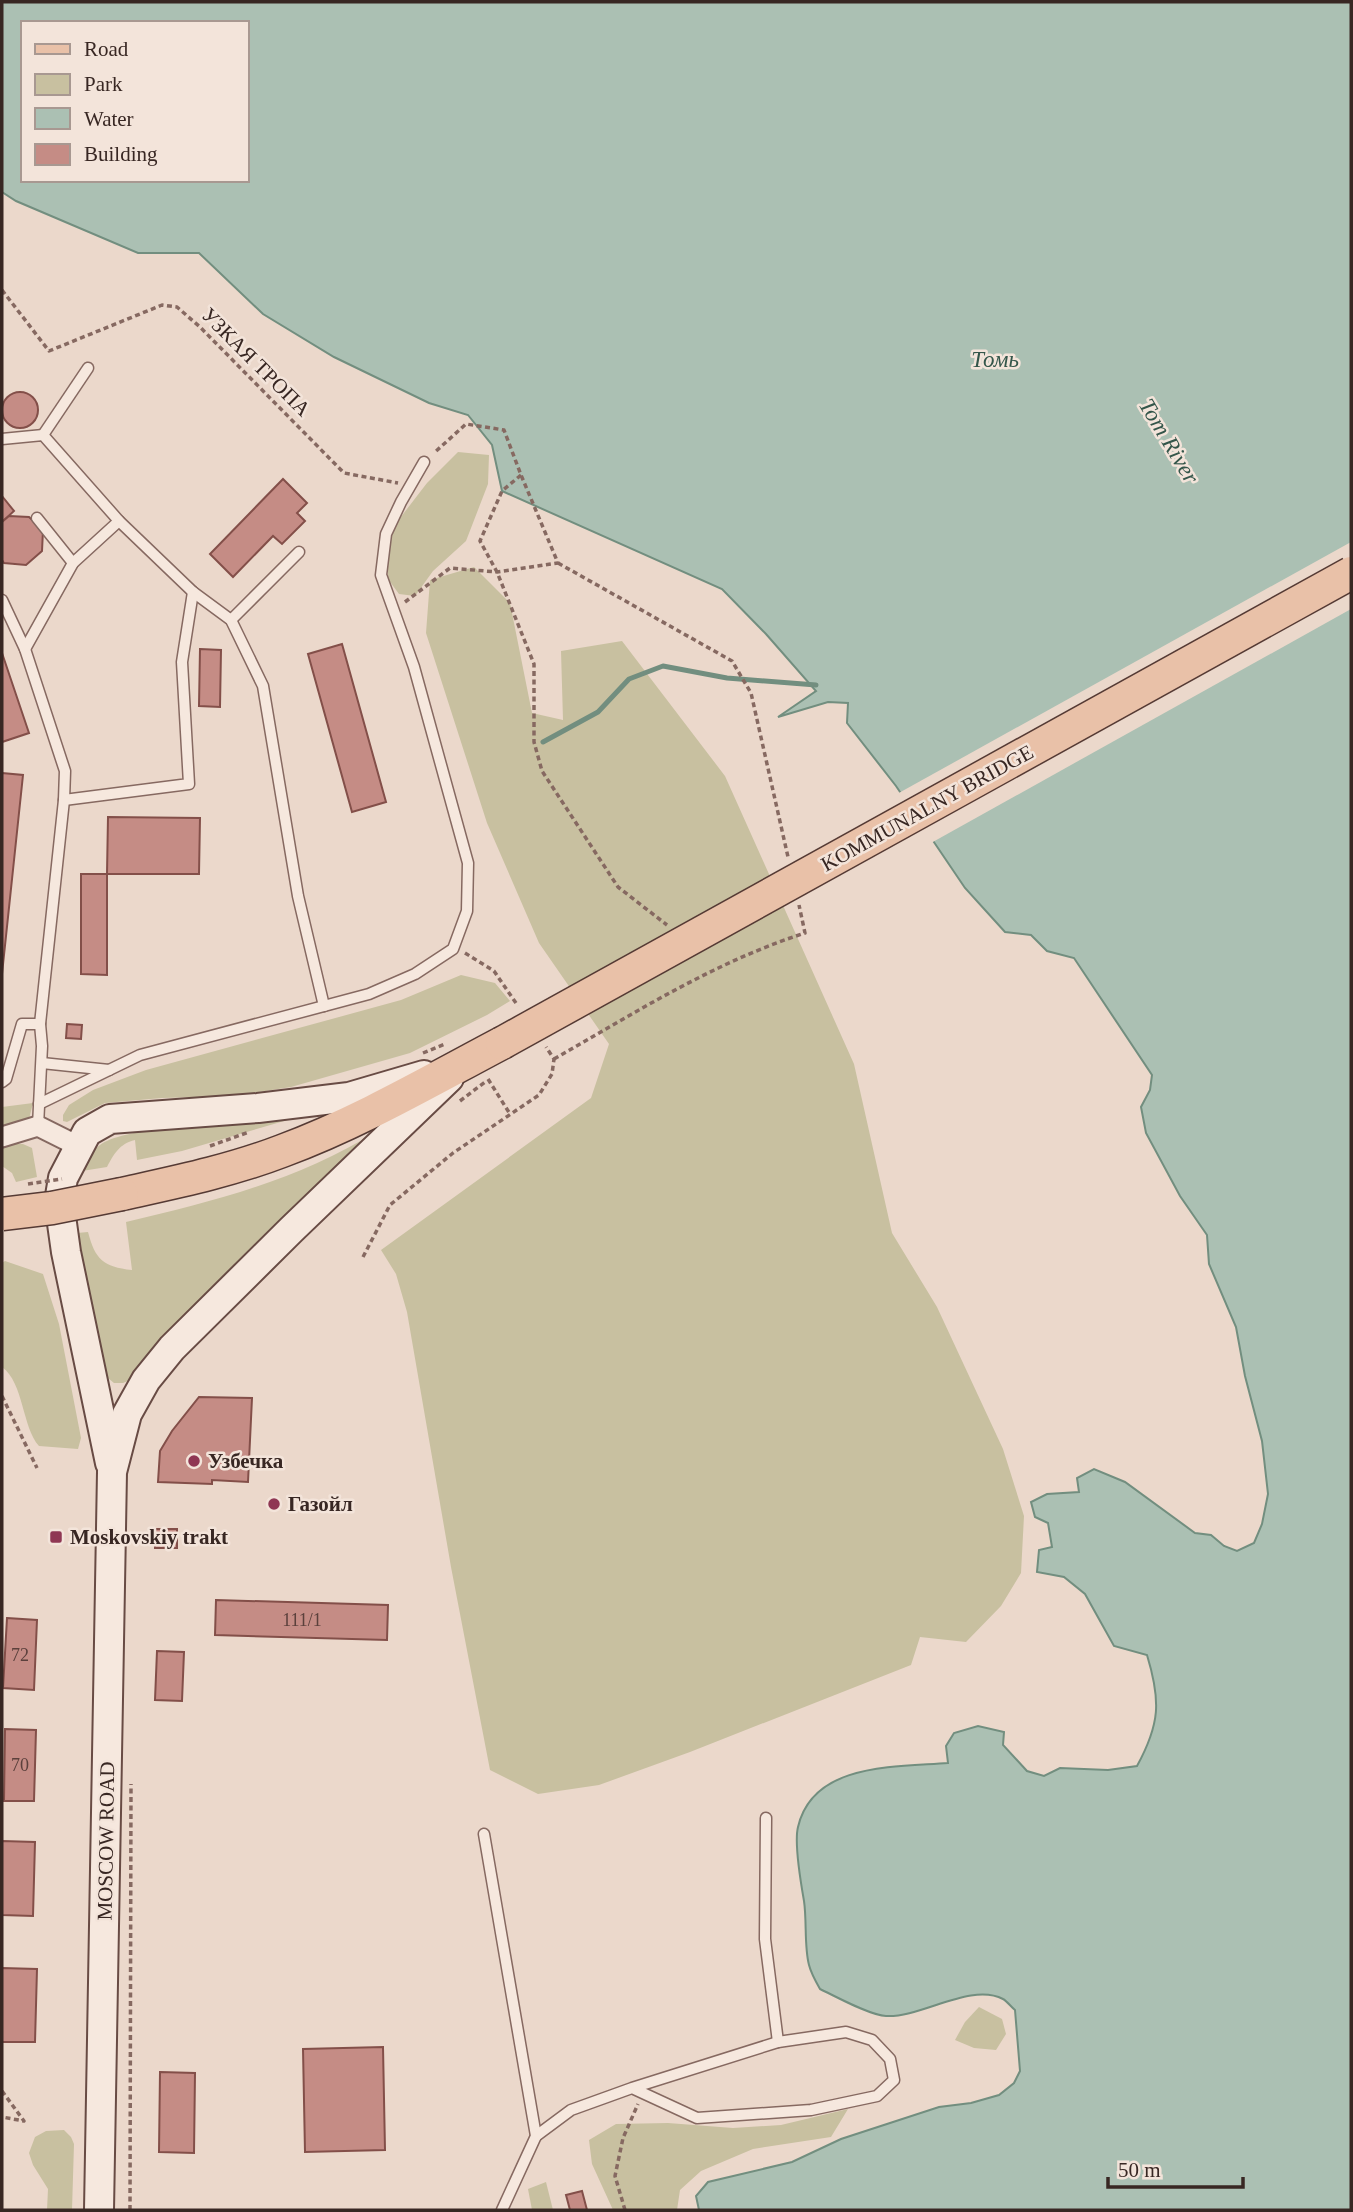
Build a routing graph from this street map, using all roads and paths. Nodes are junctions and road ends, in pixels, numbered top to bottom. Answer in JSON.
{"nodes":[{"id":1,"x":2,"y":290,"type":"edge"},
{"id":2,"x":88,"y":368,"type":"dead end"},
{"id":3,"x":43,"y":435,"type":"junction"},
{"id":4,"x":2,"y":439,"type":"edge"},
{"id":5,"x":424,"y":462,"type":"joint"},
{"id":6,"x":521,"y":475,"type":"junction"},
{"id":7,"x":410,"y":485,"type":"junction"},
{"id":8,"x":37,"y":518,"type":"dead end"},
{"id":9,"x":119,"y":521,"type":"junction"},
{"id":10,"x":299,"y":552,"type":"dead end"},
{"id":11,"x":73,"y":563,"type":"junction"},
{"id":12,"x":558,"y":563,"type":"junction"},
{"id":13,"x":497,"y":572,"type":"junction"},
{"id":14,"x":1351,"y":573,"type":"edge"},
{"id":15,"x":193,"y":592,"type":"junction"},
{"id":16,"x":2,"y":600,"type":"edge"},
{"id":17,"x":394,"y":610,"type":"junction"},
{"id":18,"x":231,"y":620,"type":"junction"},
{"id":19,"x":25,"y":649,"type":"junction"},
{"id":20,"x":64,"y":800,"type":"junction"},
{"id":21,"x":790,"y":866,"type":"dead end"},
{"id":22,"x":796,"y":893,"type":"dead end"},
{"id":23,"x":667,"y":925,"type":"dead end"},
{"id":24,"x":454,"y":946,"type":"junction"},
{"id":25,"x":324,"y":1006,"type":"junction"},
{"id":26,"x":524,"y":1015,"type":"dead end"},
{"id":27,"x":40,"y":1024,"type":"junction"},
{"id":28,"x":539,"y":1037,"type":"dead end"},
{"id":29,"x":500,"y":1058,"type":"junction"},
{"id":30,"x":554,"y":1059,"type":"junction"},
{"id":31,"x":42,"y":1063,"type":"junction"},
{"id":32,"x":109,"y":1070,"type":"junction"},
{"id":33,"x":477,"y":1070,"type":"junction"},
{"id":34,"x":2,"y":1082,"type":"edge"},
{"id":35,"x":459,"y":1102,"type":"dead end"},
{"id":36,"x":39,"y":1104,"type":"junction"},
{"id":37,"x":510,"y":1114,"type":"junction"},
{"id":38,"x":38,"y":1126,"type":"junction"},
{"id":39,"x":2,"y":1137,"type":"edge"},
{"id":40,"x":78,"y":1146,"type":"junction"},
{"id":41,"x":65,"y":1178,"type":"dead end"},
{"id":42,"x":27,"y":1184,"type":"dead end"},
{"id":43,"x":2,"y":1214,"type":"edge"},
{"id":44,"x":363,"y":1257,"type":"dead end"},
{"id":45,"x":2,"y":1396,"type":"edge"},
{"id":46,"x":37,"y":1468,"type":"dead end"},
{"id":47,"x":112,"y":1472,"type":"junction"},
{"id":48,"x":131,"y":1782,"type":"dead end"},
{"id":49,"x":766,"y":1818,"type":"dead end"},
{"id":50,"x":484,"y":1834,"type":"dead end"},
{"id":51,"x":778,"y":2042,"type":"junction"},
{"id":52,"x":632,"y":2088,"type":"junction"},
{"id":53,"x":2,"y":2091,"type":"edge"},
{"id":54,"x":643,"y":2092,"type":"junction"},
{"id":55,"x":2,"y":2117,"type":"edge"},
{"id":56,"x":536,"y":2136,"type":"junction"},
{"id":57,"x":99,"y":2210,"type":"edge"},
{"id":58,"x":130,"y":2210,"type":"edge"},
{"id":59,"x":502,"y":2210,"type":"edge"},
{"id":60,"x":625,"y":2210,"type":"edge"}],
"edges":[{"from":1,"to":7,"type":"path","name":"УЗКАЯ ТРОПА"},
{"from":2,"to":3,"type":"lane"},
{"from":3,"to":4,"type":"lane"},
{"from":3,"to":9,"type":"lane"},
{"from":5,"to":6,"type":"path"},
{"from":5,"to":7,"type":"lane"},
{"from":6,"to":12,"type":"path"},
{"from":6,"to":13,"type":"path"},
{"from":7,"to":17,"type":"lane"},
{"from":8,"to":11,"type":"lane"},
{"from":9,"to":11,"type":"lane"},
{"from":9,"to":15,"type":"lane"},
{"from":10,"to":18,"type":"lane"},
{"from":11,"to":19,"type":"lane"},
{"from":12,"to":13,"type":"path"},
{"from":12,"to":21,"type":"path"},
{"from":13,"to":17,"type":"path"},
{"from":13,"to":23,"type":"path"},
{"from":14,"to":29,"type":"main road","name":"KOMMUNALNY BRIDGE","bridge":true},
{"from":15,"to":18,"type":"lane"},
{"from":15,"to":20,"type":"lane"},
{"from":16,"to":19,"type":"lane"},
{"from":17,"to":24,"type":"lane"},
{"from":18,"to":25,"type":"lane"},
{"from":19,"to":20,"type":"lane"},
{"from":20,"to":27,"type":"lane"},
{"from":22,"to":30,"type":"path"},
{"from":24,"to":25,"type":"lane"},
{"from":24,"to":26,"type":"path"},
{"from":25,"to":32,"type":"lane"},
{"from":27,"to":31,"type":"lane"},
{"from":27,"to":34,"type":"lane"},
{"from":28,"to":30,"type":"path"},
{"from":29,"to":33,"type":"main road","name":"KOMMUNALNY BRIDGE"},
{"from":29,"to":33,"type":"path"},
{"from":30,"to":37,"type":"path"},
{"from":31,"to":32,"type":"lane"},
{"from":31,"to":36,"type":"lane"},
{"from":32,"to":36,"type":"lane"},
{"from":33,"to":35,"type":"path"},
{"from":33,"to":37,"type":"path"},
{"from":33,"to":40,"type":"main road"},
{"from":33,"to":43,"type":"main road","name":"KOMMUNALNY BRIDGE","bridge":true},
{"from":33,"to":47,"type":"main road"},
{"from":36,"to":38,"type":"lane"},
{"from":37,"to":44,"type":"path"},
{"from":38,"to":39,"type":"street"},
{"from":38,"to":40,"type":"street"},
{"from":40,"to":47,"type":"main road"},
{"from":41,"to":42,"type":"path","bridge":true},
{"from":45,"to":46,"type":"path"},
{"from":47,"to":57,"type":"main road","name":"MOSCOW ROAD"},
{"from":48,"to":58,"type":"path"},
{"from":49,"to":51,"type":"lane"},
{"from":50,"to":56,"type":"lane"},
{"from":51,"to":52,"type":"lane"},
{"from":51,"to":54,"type":"lane"},
{"from":52,"to":54,"type":"lane"},
{"from":52,"to":56,"type":"lane"},
{"from":53,"to":55,"type":"path"},
{"from":54,"to":60,"type":"path"},
{"from":56,"to":59,"type":"lane"}]}
